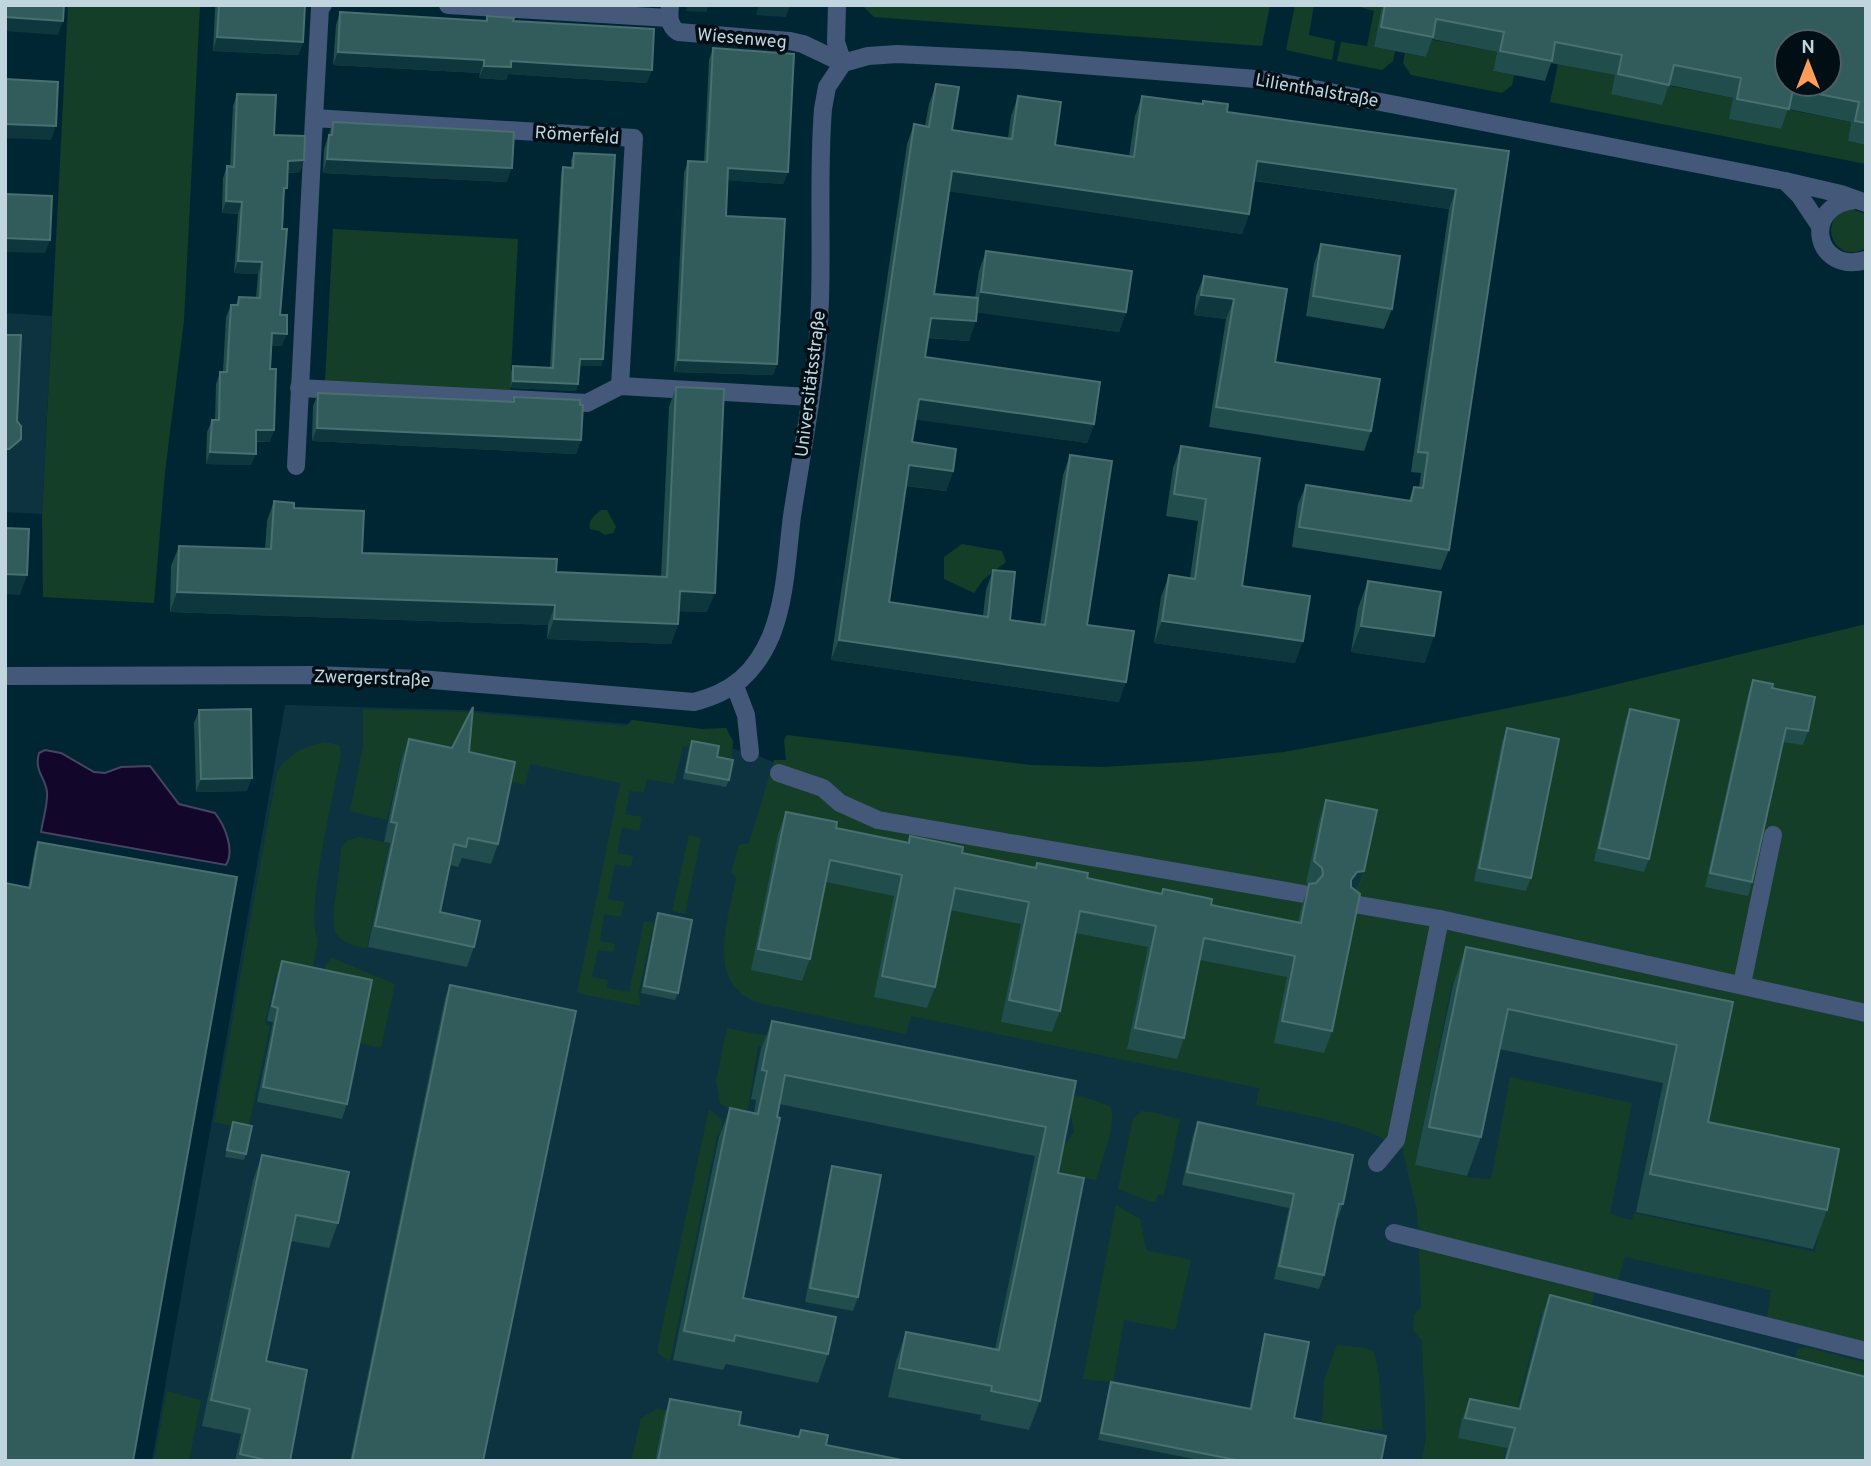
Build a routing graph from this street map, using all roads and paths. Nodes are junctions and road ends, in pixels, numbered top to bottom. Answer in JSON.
{"nodes":[{"id":1,"x":323,"y":5,"type":"edge"},
{"id":2,"x":448,"y":5,"type":"edge"},
{"id":3,"x":837,"y":5,"type":"edge"},
{"id":4,"x":672,"y":18,"type":"edge"},
{"id":5,"x":843,"y":63,"type":"junction"},
{"id":6,"x":314,"y":118,"type":"junction"},
{"id":7,"x":1785,"y":181,"type":"junction"},
{"id":8,"x":1860,"y":201,"type":"edge"},
{"id":9,"x":1820,"y":226,"type":"junction"},
{"id":10,"x":1862,"y":264,"type":"edge"},
{"id":11,"x":621,"y":386,"type":"junction"},
{"id":12,"x":299,"y":388,"type":"junction"},
{"id":13,"x":810,"y":397,"type":"junction"},
{"id":14,"x":296,"y":466,"type":"dead end"},
{"id":15,"x":5,"y":676,"type":"edge"},
{"id":16,"x":735,"y":685,"type":"junction"},
{"id":17,"x":750,"y":753,"type":"dead end"},
{"id":18,"x":779,"y":773,"type":"dead end"},
{"id":19,"x":1773,"y":835,"type":"dead end"},
{"id":20,"x":1304,"y":894,"type":"edge"},
{"id":21,"x":1354,"y":904,"type":"edge"},
{"id":22,"x":1440,"y":919,"type":"junction"},
{"id":23,"x":1742,"y":984,"type":"junction"},
{"id":24,"x":1866,"y":1013,"type":"edge"},
{"id":25,"x":1377,"y":1163,"type":"dead end"},
{"id":26,"x":1394,"y":1233,"type":"dead end"},
{"id":27,"x":1866,"y":1351,"type":"edge"}],
"edges":[{"from":1,"to":6,"type":"street"},
{"from":2,"to":4,"type":"street","name":"Wiesenweg"},
{"from":3,"to":5,"type":"street"},
{"from":4,"to":5,"type":"street","name":"Wiesenweg"},
{"from":5,"to":7,"type":"street","name":"Lilienthalstraße"},
{"from":5,"to":13,"type":"street","name":"Universitätsstraße"},
{"from":6,"to":11,"type":"street","name":"Römerfeld"},
{"from":6,"to":12,"type":"street"},
{"from":7,"to":8,"type":"street","name":"Lilienthalstraße"},
{"from":7,"to":9,"type":"street"},
{"from":8,"to":9,"type":"street","name":"Lilienthalstraße"},
{"from":9,"to":10,"type":"street"},
{"from":11,"to":12,"type":"street"},
{"from":11,"to":13,"type":"street"},
{"from":12,"to":14,"type":"street"},
{"from":13,"to":16,"type":"street","name":"Universitätsstraße"},
{"from":15,"to":16,"type":"street","name":"Zwergerstraße"},
{"from":16,"to":17,"type":"street"},
{"from":18,"to":20,"type":"street"},
{"from":19,"to":23,"type":"street"},
{"from":21,"to":22,"type":"street"},
{"from":22,"to":23,"type":"street"},
{"from":22,"to":25,"type":"street"},
{"from":23,"to":24,"type":"street"},
{"from":26,"to":27,"type":"street"}]}
